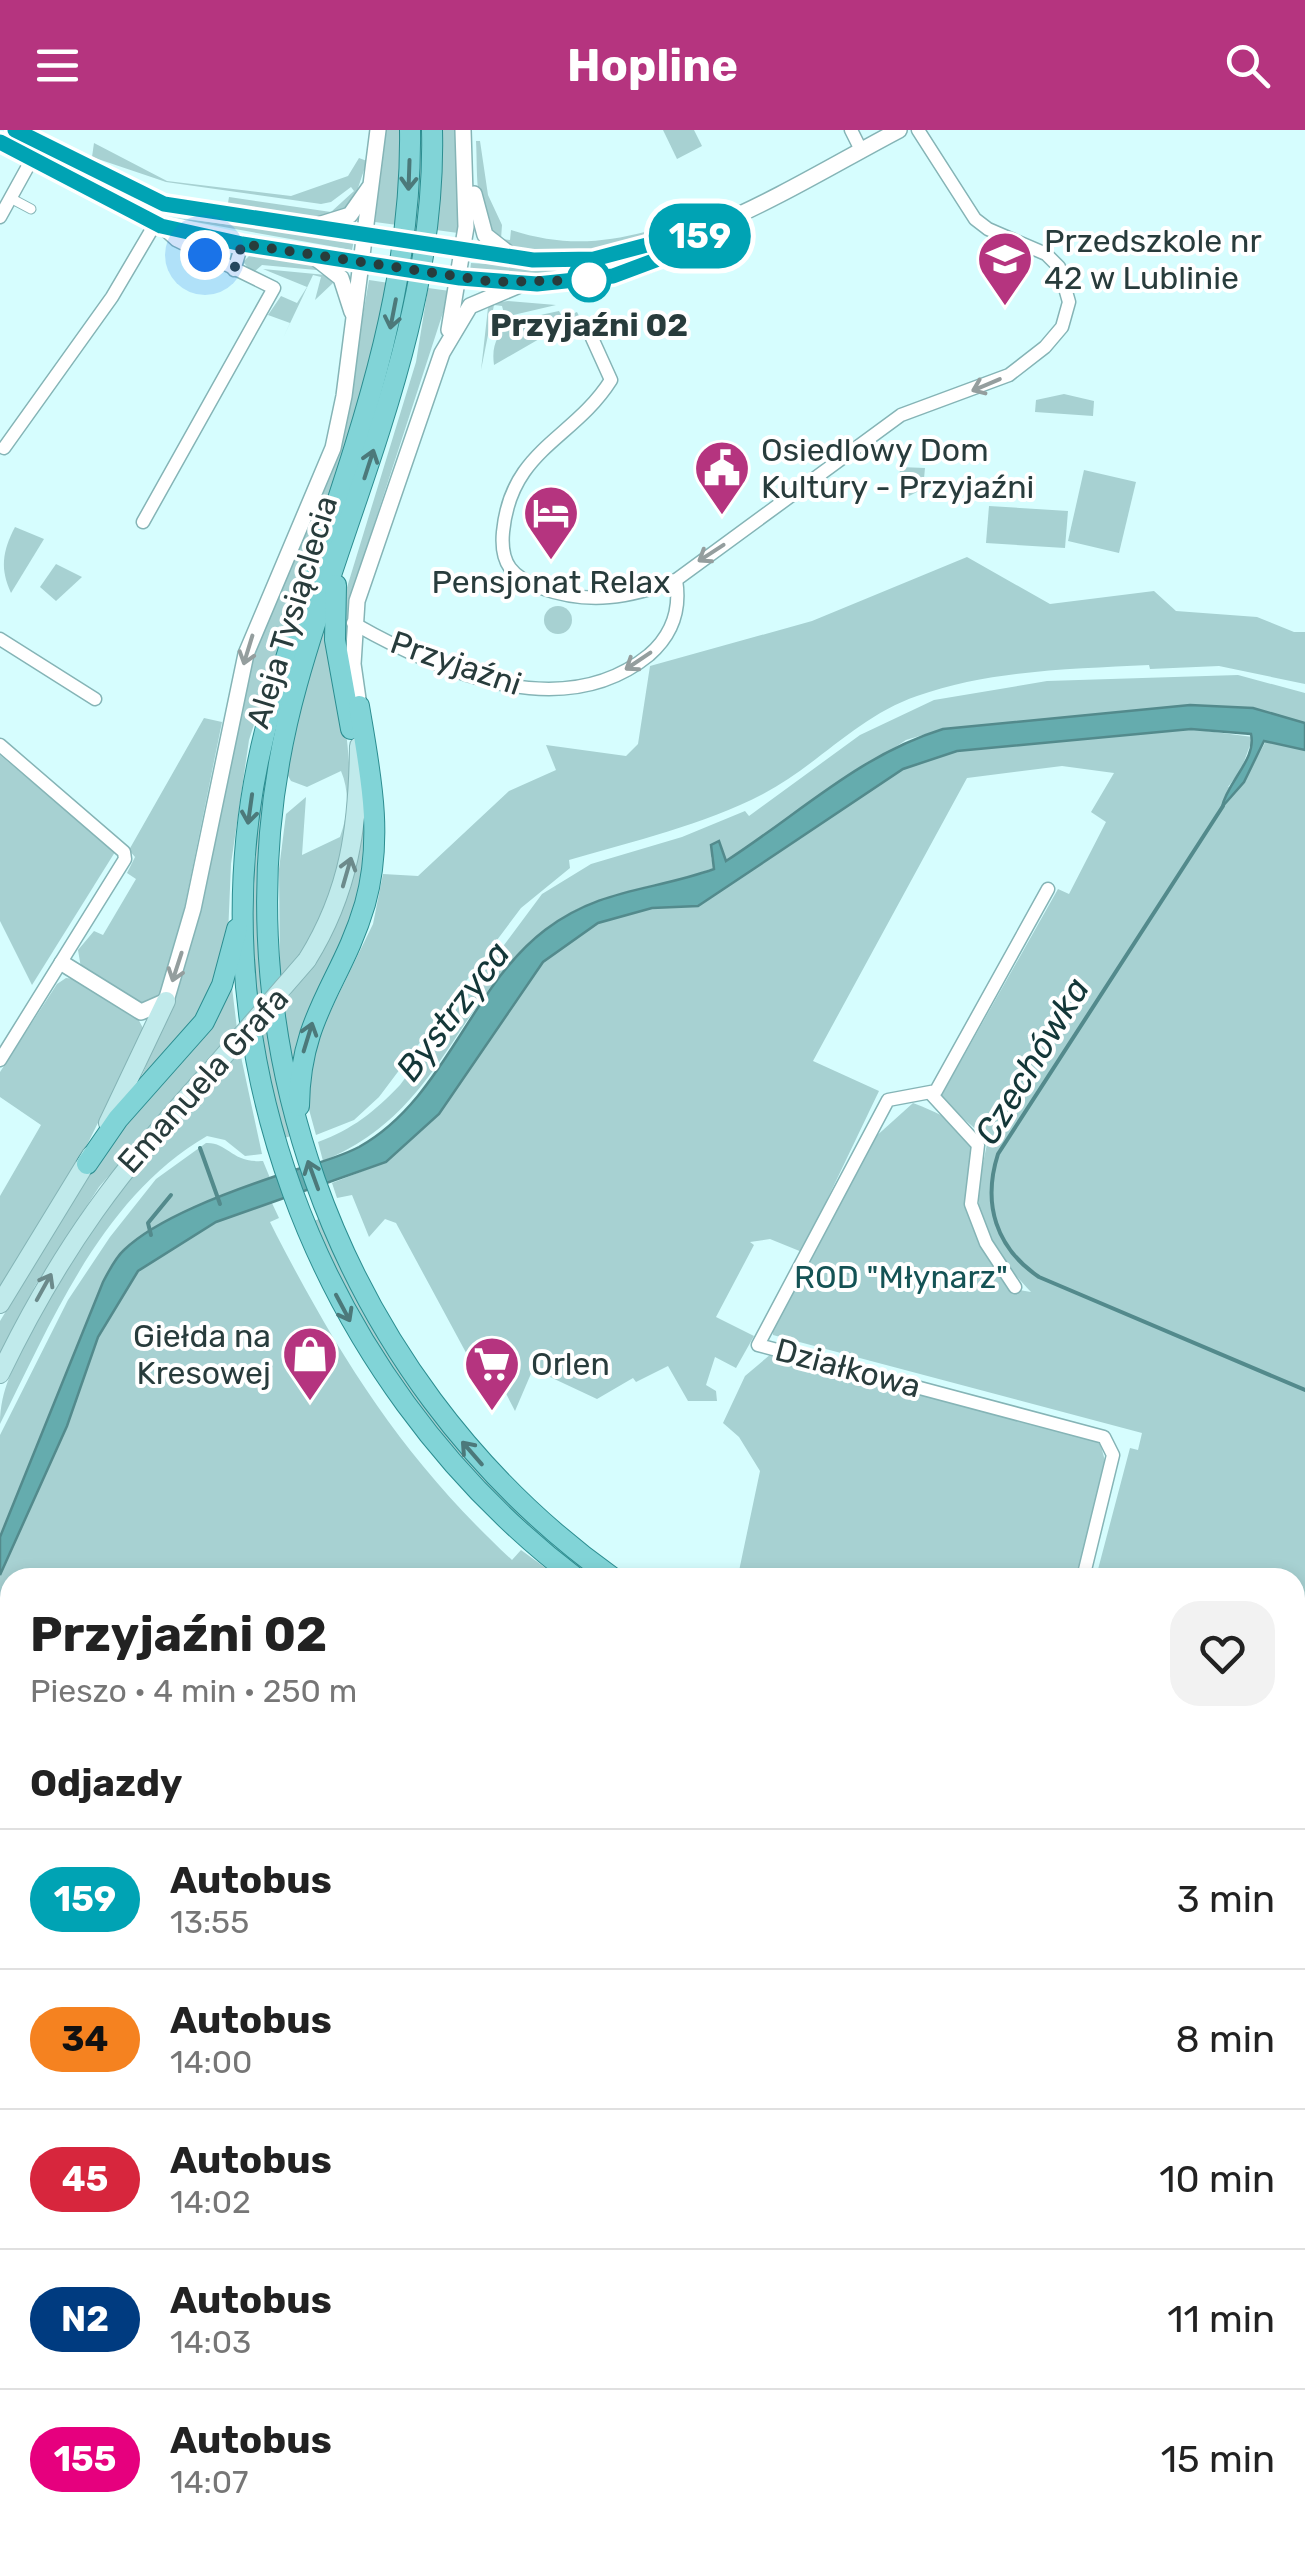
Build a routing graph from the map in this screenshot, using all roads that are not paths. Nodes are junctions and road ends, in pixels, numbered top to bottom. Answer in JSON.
{"nodes":[{"id":1,"x":15,"y":130,"type":"edge"},
{"id":2,"x":378,"y":130,"type":"edge"},
{"id":3,"x":410,"y":130,"type":"edge"},
{"id":4,"x":432,"y":130,"type":"edge"},
{"id":5,"x":462,"y":130,"type":"edge"},
{"id":6,"x":851,"y":130,"type":"edge"},
{"id":7,"x":898,"y":130,"type":"edge"},
{"id":8,"x":918,"y":130,"type":"edge"},
{"id":9,"x":0,"y":142,"type":"edge"},
{"id":10,"x":861,"y":150,"type":"junction"},
{"id":11,"x":465,"y":155,"type":"junction"},
{"id":12,"x":65,"y":157,"type":"junction"},
{"id":13,"x":32,"y":160,"type":"junction"},
{"id":14,"x":56,"y":172,"type":"junction"},
{"id":15,"x":374,"y":177,"type":"junction"},
{"id":16,"x":16,"y":201,"type":"dead end"},
{"id":17,"x":32,"y":209,"type":"dead end"},
{"id":18,"x":0,"y":217,"type":"edge"},
{"id":19,"x":418,"y":219,"type":"junction"},
{"id":20,"x":158,"y":225,"type":"junction"},
{"id":21,"x":310,"y":227,"type":"junction"},
{"id":22,"x":711,"y":228,"type":"junction"},
{"id":23,"x":366,"y":235,"type":"junction"},
{"id":24,"x":242,"y":244,"type":"junction"},
{"id":25,"x":464,"y":249,"type":"junction"},
{"id":26,"x":311,"y":256,"type":"junction"},
{"id":27,"x":516,"y":257,"type":"junction"},
{"id":28,"x":362,"y":263,"type":"junction"},
{"id":29,"x":234,"y":270,"type":"junction"},
{"id":30,"x":460,"y":278,"type":"junction"},
{"id":31,"x":522,"y":284,"type":"junction"},
{"id":32,"x":354,"y":320,"type":"junction"},
{"id":33,"x":592,"y":338,"type":"dead end"},
{"id":34,"x":442,"y":353,"type":"junction"},
{"id":35,"x":4,"y":448,"type":"dead end"},
{"id":36,"x":143,"y":522,"type":"dead end"},
{"id":37,"x":338,"y":557,"type":"junction"},
{"id":38,"x":676,"y":580,"type":"junction"},
{"id":39,"x":353,"y":623,"type":"junction"},
{"id":40,"x":0,"y":639,"type":"edge"},
{"id":41,"x":96,"y":699,"type":"dead end"},
{"id":42,"x":359,"y":706,"type":"junction"},
{"id":43,"x":0,"y":746,"type":"edge"},
{"id":44,"x":359,"y":770,"type":"junction"},
{"id":45,"x":1048,"y":889,"type":"dead end"},
{"id":46,"x":243,"y":903,"type":"junction"},
{"id":47,"x":62,"y":964,"type":"junction"},
{"id":48,"x":166,"y":1001,"type":"junction"},
{"id":49,"x":142,"y":1012,"type":"junction"},
{"id":50,"x":151,"y":1038,"type":"junction"},
{"id":51,"x":0,"y":1060,"type":"edge"},
{"id":52,"x":932,"y":1094,"type":"junction"},
{"id":53,"x":298,"y":1133,"type":"junction"},
{"id":54,"x":87,"y":1164,"type":"junction"},
{"id":55,"x":1015,"y":1287,"type":"dead end"},
{"id":56,"x":0,"y":1304,"type":"edge"},
{"id":57,"x":0,"y":1374,"type":"edge"},
{"id":58,"x":564,"y":1568,"type":"edge"},
{"id":59,"x":601,"y":1568,"type":"edge"},
{"id":60,"x":1085,"y":1568,"type":"edge"}],
"edges":[{"from":1,"to":12,"type":"street"},
{"from":2,"to":15,"type":"street"},
{"from":3,"to":19,"type":"main road","one_way":true},
{"from":4,"to":19,"type":"main road"},
{"from":5,"to":11,"type":"street"},
{"from":6,"to":10,"type":"street"},
{"from":7,"to":10,"type":"street"},
{"from":8,"to":38,"type":"street","one_way":true},
{"from":9,"to":13,"type":"street"},
{"from":10,"to":22,"type":"street"},
{"from":11,"to":25,"type":"street"},
{"from":11,"to":27,"type":"street"},
{"from":12,"to":14,"type":"street"},
{"from":12,"to":21,"type":"street"},
{"from":13,"to":14,"type":"street"},
{"from":13,"to":18,"type":"street"},
{"from":14,"to":20,"type":"street"},
{"from":15,"to":21,"type":"street"},
{"from":15,"to":23,"type":"street"},
{"from":16,"to":17,"type":"street"},
{"from":37,"to":19,"type":"main road","name":"Aleja Tysiąclecia","one_way":true},
{"from":19,"to":46,"type":"main road","name":"Aleja Tysiąclecia","one_way":true},
{"from":20,"to":24,"type":"street"},
{"from":20,"to":29,"type":"street"},
{"from":20,"to":35,"type":"street"},
{"from":21,"to":23,"type":"street"},
{"from":22,"to":27,"type":"street"},
{"from":22,"to":31,"type":"street"},
{"from":23,"to":25,"type":"street","bridge":true},
{"from":23,"to":28,"type":"street"},
{"from":24,"to":26,"type":"street"},
{"from":24,"to":29,"type":"street"},
{"from":25,"to":27,"type":"street"},
{"from":25,"to":30,"type":"street"},
{"from":26,"to":28,"type":"street"},
{"from":26,"to":32,"type":"street"},
{"from":28,"to":30,"type":"street","bridge":true},
{"from":28,"to":32,"type":"street"},
{"from":29,"to":36,"type":"street"},
{"from":30,"to":31,"type":"street"},
{"from":30,"to":34,"type":"street"},
{"from":31,"to":34,"type":"street"},
{"from":32,"to":48,"type":"street","one_way":true},
{"from":33,"to":38,"type":"street"},
{"from":34,"to":39,"type":"street"},
{"from":37,"to":44,"type":"main road"},
{"from":37,"to":53,"type":"main road","name":"Aleja Tysiąclecia"},
{"from":38,"to":39,"type":"street","name":"Przyjaźni","one_way":true},
{"from":39,"to":42,"type":"street"},
{"from":40,"to":41,"type":"street"},
{"from":42,"to":44,"type":"main road","name":"Emanuela Grafa"},
{"from":53,"to":42,"type":"main road","one_way":true},
{"from":43,"to":47,"type":"street"},
{"from":57,"to":44,"type":"main road","name":"Emanuela Grafa","one_way":true,"bridge":true},
{"from":45,"to":52,"type":"street"},
{"from":46,"to":54,"type":"main road"},
{"from":46,"to":58,"type":"main road","name":"Aleja Tysiąclecia","one_way":true},
{"from":47,"to":49,"type":"street"},
{"from":47,"to":51,"type":"street"},
{"from":48,"to":49,"type":"street"},
{"from":48,"to":50,"type":"main road","name":"Emanuela Grafa"},
{"from":49,"to":50,"type":"main road"},
{"from":50,"to":54,"type":"main road","name":"Emanuela Grafa"},
{"from":52,"to":55,"type":"street"},
{"from":52,"to":60,"type":"street","name":"Działkowa"},
{"from":59,"to":53,"type":"main road","name":"Aleja Tysiąclecia","one_way":true},
{"from":54,"to":56,"type":"main road","name":"Emanuela Grafa"}]}
